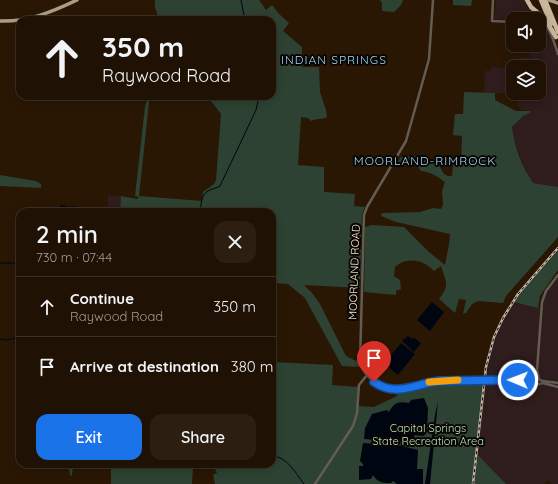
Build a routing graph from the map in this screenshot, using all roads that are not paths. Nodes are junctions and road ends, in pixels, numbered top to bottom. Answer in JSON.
{"nodes":[{"id":1,"x":77,"y":0,"type":"edge"},
{"id":2,"x":433,"y":0,"type":"edge"},
{"id":3,"x":493,"y":0,"type":"edge"},
{"id":4,"x":527,"y":0,"type":"edge"},
{"id":5,"x":541,"y":0,"type":"edge"},
{"id":6,"x":545,"y":0,"type":"edge"},
{"id":7,"x":550,"y":0,"type":"edge"},
{"id":8,"x":558,"y":2,"type":"edge"},
{"id":9,"x":40,"y":16,"type":"edge"},
{"id":10,"x":16,"y":20,"type":"edge"},
{"id":11,"x":0,"y":21,"type":"edge"},
{"id":12,"x":506,"y":22,"type":"edge"},
{"id":13,"x":546,"y":25,"type":"edge"},
{"id":14,"x":557,"y":34,"type":"edge"},
{"id":15,"x":558,"y":42,"type":"edge"},
{"id":16,"x":558,"y":54,"type":"edge"},
{"id":17,"x":558,"y":275,"type":"edge"},
{"id":18,"x":538,"y":365,"type":"junction"},
{"id":19,"x":367,"y":375,"type":"junction"},
{"id":20,"x":535,"y":378,"type":"junction"},
{"id":21,"x":539,"y":380,"type":"junction"},
{"id":22,"x":507,"y":381,"type":"junction"},
{"id":23,"x":533,"y":382,"type":"junction"},
{"id":24,"x":558,"y":383,"type":"edge"},
{"id":25,"x":538,"y":384,"type":"junction"},
{"id":26,"x":558,"y":386,"type":"edge"},
{"id":27,"x":315,"y":484,"type":"edge"}],
"edges":[{"from":1,"to":9,"type":"main road"},
{"from":2,"to":19,"type":"street","name":"MOORLAND ROAD"},
{"from":3,"to":12,"type":"street"},
{"from":4,"to":14,"type":"highway"},
{"from":5,"to":14,"type":"highway"},
{"from":6,"to":14,"type":"highway"},
{"from":7,"to":8,"type":"main road"},
{"from":10,"to":11,"type":"main road"},
{"from":13,"to":16,"type":"street"},
{"from":14,"to":15,"type":"highway"},
{"from":17,"to":18,"type":"street"},
{"from":18,"to":20,"type":"street"},
{"from":18,"to":21,"type":"street"},
{"from":19,"to":22,"type":"street"},
{"from":19,"to":27,"type":"street"},
{"from":20,"to":21,"type":"street"},
{"from":20,"to":22,"type":"street"},
{"from":20,"to":23,"type":"street"},
{"from":21,"to":24,"type":"street"},
{"from":21,"to":25,"type":"street"},
{"from":22,"to":23,"type":"street"},
{"from":23,"to":25,"type":"street"},
{"from":25,"to":26,"type":"street"}]}
